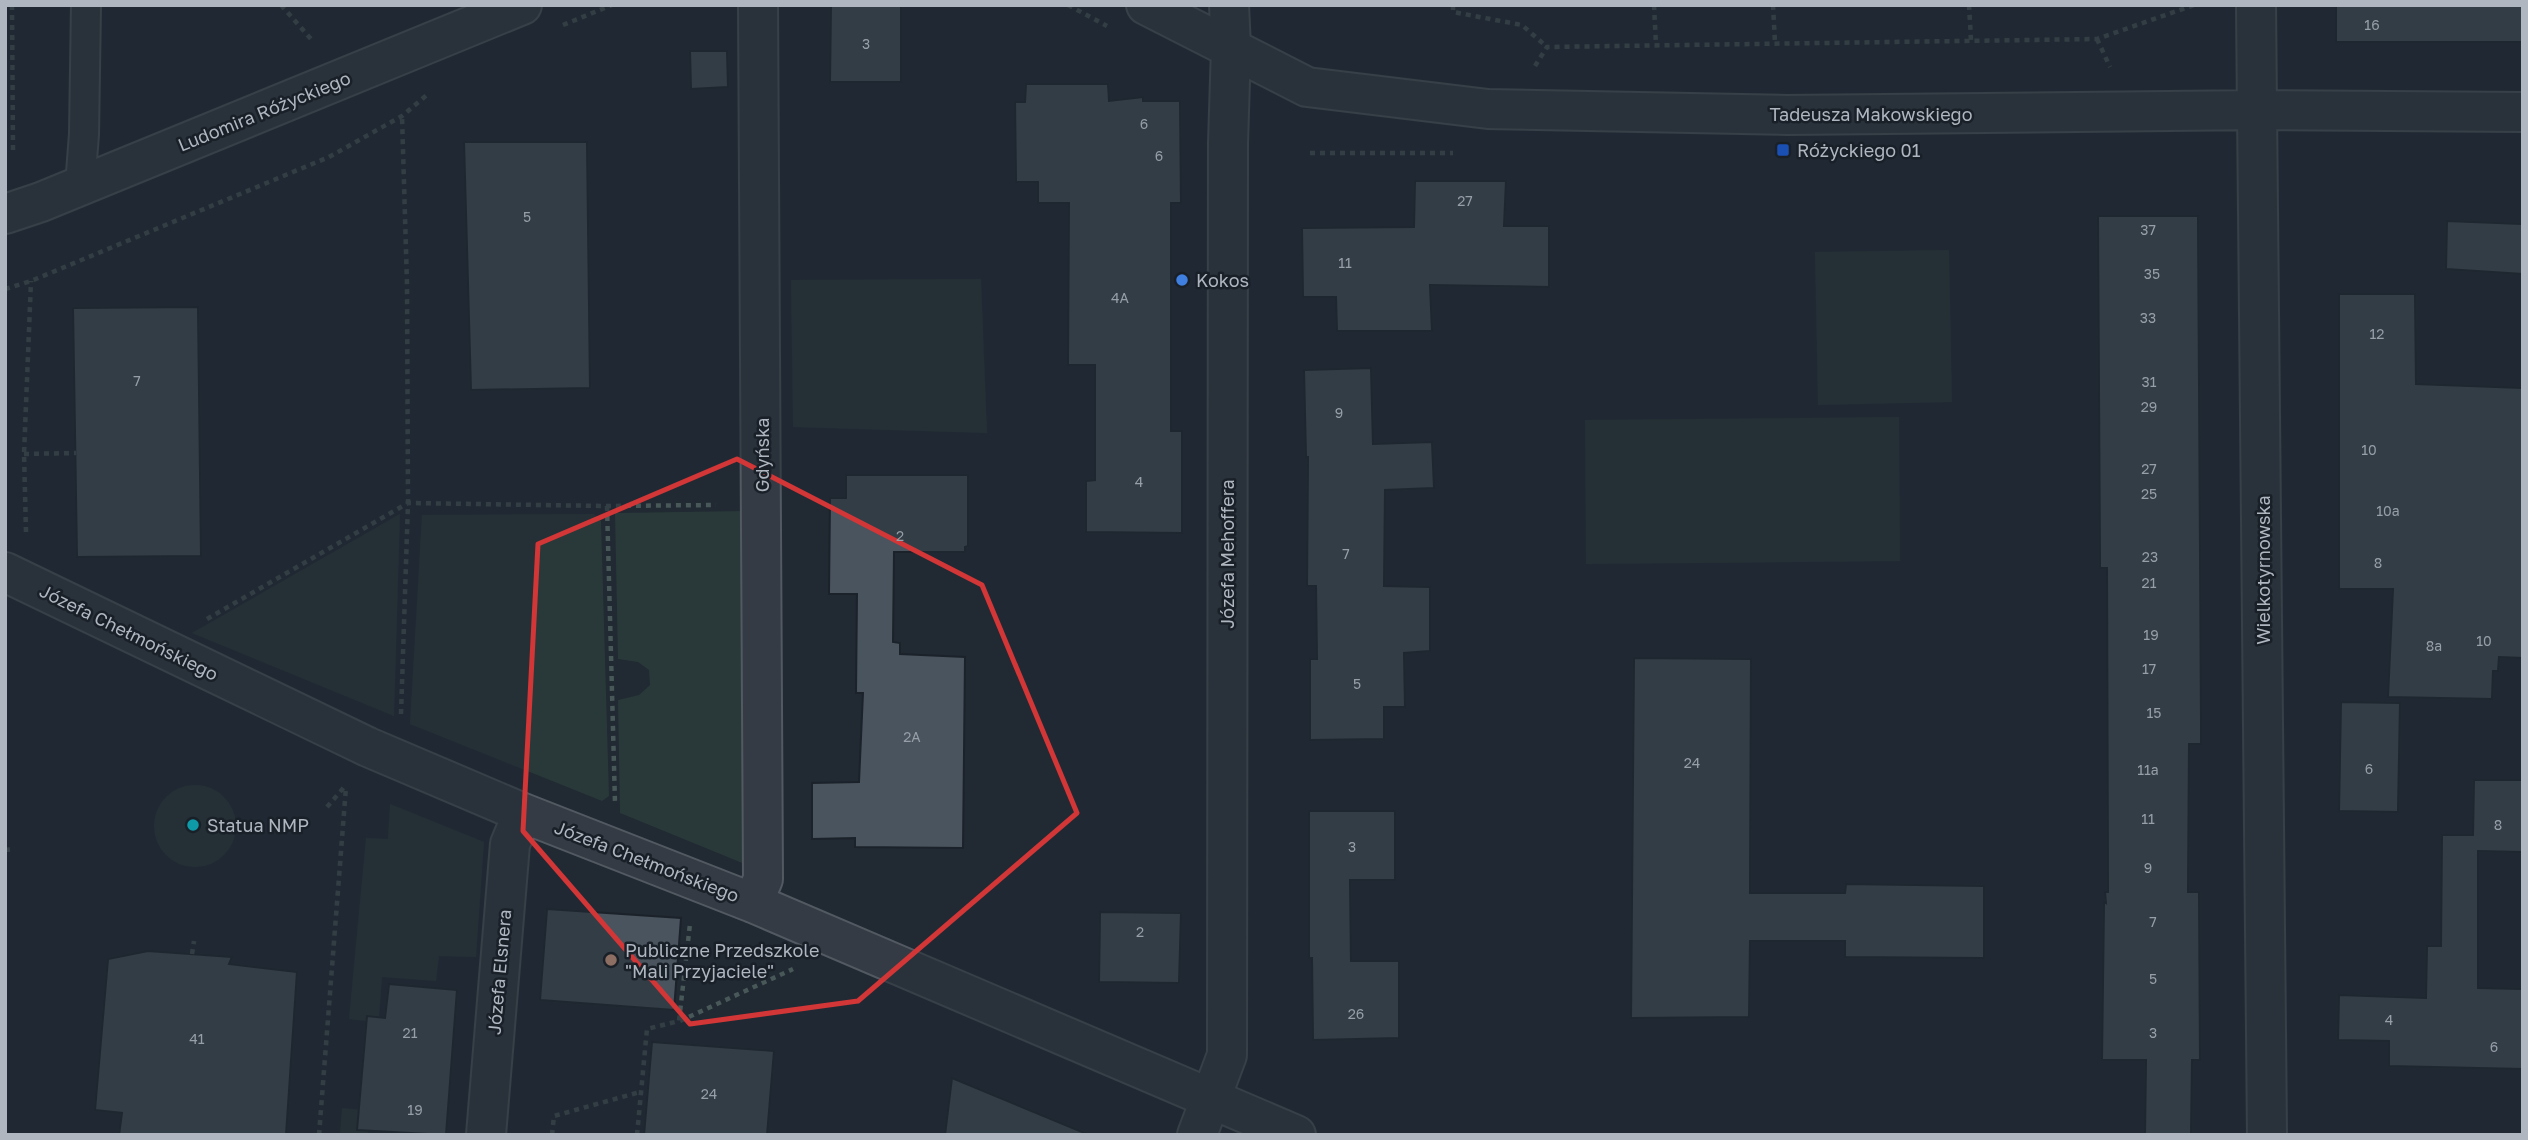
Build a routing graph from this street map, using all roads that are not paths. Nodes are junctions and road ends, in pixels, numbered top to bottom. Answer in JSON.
{"nodes":[{"id":1,"x":86,"y":5,"type":"edge"},
{"id":2,"x":758,"y":5,"type":"edge"},
{"id":3,"x":1146,"y":5,"type":"edge"},
{"id":4,"x":1228,"y":5,"type":"edge"},
{"id":5,"x":2256,"y":5,"type":"edge"},
{"id":6,"x":507,"y":8,"type":"edge"},
{"id":7,"x":1231,"y":48,"type":"junction"},
{"id":8,"x":2259,"y":110,"type":"junction"},
{"id":9,"x":2523,"y":111,"type":"edge"},
{"id":10,"x":80,"y":186,"type":"junction"},
{"id":11,"x":5,"y":214,"type":"edge"},
{"id":12,"x":5,"y":572,"type":"edge"},
{"id":13,"x":523,"y":813,"type":"junction"},
{"id":14,"x":753,"y":903,"type":"junction"},
{"id":15,"x":1212,"y":1100,"type":"junction"},
{"id":16,"x":485,"y":1135,"type":"edge"},
{"id":17,"x":1197,"y":1135,"type":"edge"},
{"id":18,"x":1296,"y":1135,"type":"edge"},
{"id":19,"x":2267,"y":1135,"type":"edge"}],
"edges":[{"from":1,"to":10,"type":"lane"},
{"from":2,"to":14,"type":"street","name":"Gdyńska"},
{"from":3,"to":7,"type":"street"},
{"from":4,"to":7,"type":"street","name":"Józefa Mehoffera"},
{"from":5,"to":8,"type":"street","name":"Wielkotyrnowska"},
{"from":6,"to":10,"type":"street","name":"Ludomira Różyckiego"},
{"from":7,"to":8,"type":"street","name":"Tadeusza Makowskiego"},
{"from":7,"to":15,"type":"street","name":"Józefa Mehoffera"},
{"from":8,"to":9,"type":"street","name":"Tadeusza Makowskiego"},
{"from":8,"to":19,"type":"street","name":"Wielkotyrnowska"},
{"from":10,"to":11,"type":"street","name":"Ludomira Różyckiego"},
{"from":12,"to":13,"type":"street","name":"Józefa Chełmońskiego"},
{"from":13,"to":14,"type":"street","name":"Józefa Chełmońskiego"},
{"from":13,"to":16,"type":"street","name":"Józefa Elsnera"},
{"from":14,"to":15,"type":"street","name":"Józefa Chełmońskiego"},
{"from":15,"to":17,"type":"street","name":"Józefa Mehoffera"},
{"from":15,"to":18,"type":"street","name":"Józefa Chełmońskiego"}]}
